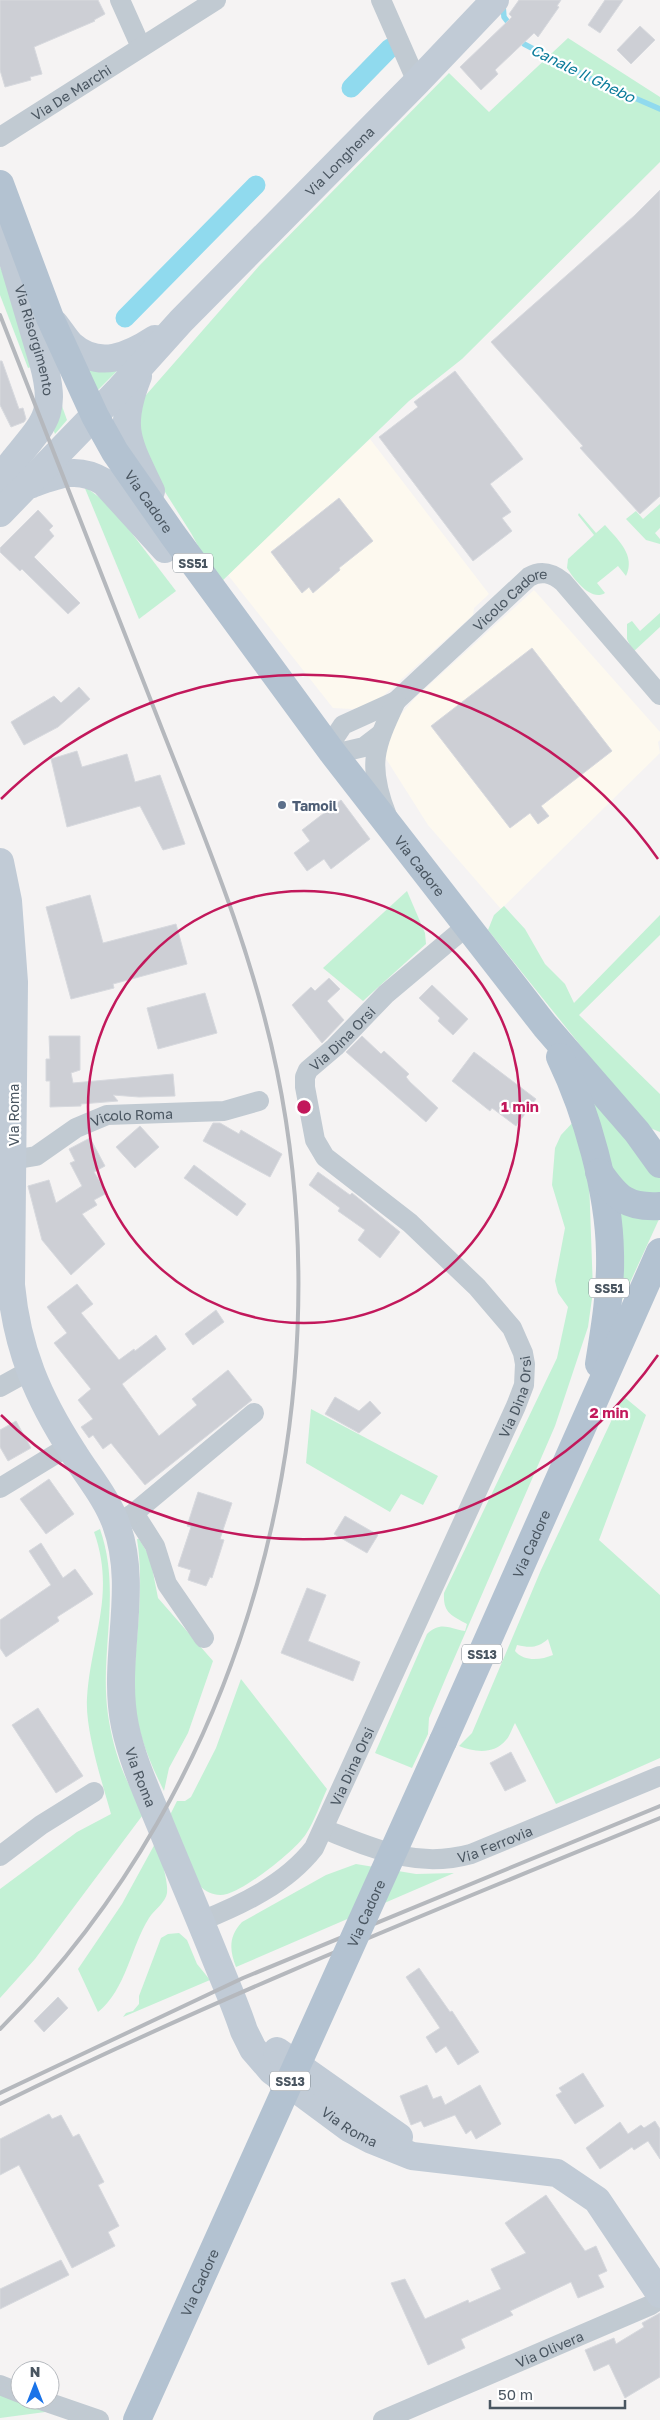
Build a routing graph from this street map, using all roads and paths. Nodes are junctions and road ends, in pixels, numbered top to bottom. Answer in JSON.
{"nodes":[{"id":1,"x":120,"y":0,"type":"edge"},
{"id":2,"x":216,"y":0,"type":"edge"},
{"id":3,"x":381,"y":0,"type":"edge"},
{"id":4,"x":495,"y":0,"type":"edge"},
{"id":5,"x":141,"y":47,"type":"junction"},
{"id":6,"x":417,"y":82,"type":"junction"},
{"id":7,"x":0,"y":137,"type":"edge"},
{"id":8,"x":0,"y":184,"type":"edge"},
{"id":9,"x":0,"y":216,"type":"edge"},
{"id":10,"x":50,"y":318,"type":"junction"},
{"id":11,"x":181,"y":321,"type":"junction"},
{"id":12,"x":144,"y":362,"type":"junction"},
{"id":13,"x":88,"y":423,"type":"junction"},
{"id":14,"x":7,"y":482,"type":"edge"},
{"id":15,"x":0,"y":513,"type":"edge"},
{"id":16,"x":169,"y":542,"type":"junction"},
{"id":17,"x":660,"y":695,"type":"edge"},
{"id":18,"x":396,"y":701,"type":"junction"},
{"id":19,"x":301,"y":711,"type":"junction"},
{"id":20,"x":356,"y":718,"type":"junction"},
{"id":21,"x":381,"y":734,"type":"junction"},
{"id":22,"x":333,"y":753,"type":"junction"},
{"id":23,"x":392,"y":829,"type":"junction"},
{"id":24,"x":0,"y":862,"type":"edge"},
{"id":25,"x":467,"y":926,"type":"junction"},
{"id":26,"x":545,"y":1026,"type":"junction"},
{"id":27,"x":260,"y":1100,"type":"dead end"},
{"id":28,"x":649,"y":1135,"type":"edge"},
{"id":29,"x":12,"y":1160,"type":"junction"},
{"id":30,"x":660,"y":1164,"type":"edge"},
{"id":31,"x":598,"y":1171,"type":"junction"},
{"id":32,"x":660,"y":1206,"type":"edge"},
{"id":33,"x":660,"y":1252,"type":"edge"},
{"id":34,"x":29,"y":1371,"type":"junction"},
{"id":35,"x":0,"y":1387,"type":"edge"},
{"id":36,"x":592,"y":1404,"type":"junction"},
{"id":37,"x":254,"y":1414,"type":"dead end"},
{"id":38,"x":69,"y":1446,"type":"junction"},
{"id":39,"x":0,"y":1488,"type":"edge"},
{"id":40,"x":125,"y":1518,"type":"junction"},
{"id":41,"x":204,"y":1638,"type":"dead end"},
{"id":42,"x":660,"y":1776,"type":"edge"},
{"id":43,"x":94,"y":1792,"type":"dead end"},
{"id":44,"x":324,"y":1829,"type":"junction"},
{"id":45,"x":0,"y":1856,"type":"edge"},
{"id":46,"x":201,"y":1921,"type":"junction"},
{"id":47,"x":660,"y":2294,"type":"edge"},
{"id":48,"x":660,"y":2299,"type":"edge"},
{"id":49,"x":60,"y":2406,"type":"edge"},
{"id":50,"x":99,"y":2420,"type":"edge"},
{"id":51,"x":137,"y":2420,"type":"edge"},
{"id":52,"x":383,"y":2420,"type":"edge"}],
"edges":[{"from":1,"to":5,"type":"street"},
{"from":2,"to":5,"type":"street","name":"Via De Marchi"},
{"from":3,"to":6,"type":"street"},
{"from":4,"to":6,"type":"street","name":"Via Longhena"},
{"from":5,"to":7,"type":"street","name":"Via De Marchi"},
{"from":6,"to":11,"type":"street","name":"Via Longhena"},
{"from":8,"to":10,"type":"main road","name":"Via Risorgimento","number":"SS51"},
{"from":9,"to":13,"type":"main road","name":"Via Risorgimento","number":"SS51"},
{"from":9,"to":14,"type":"street","name":"Via Risorgimento"},
{"from":10,"to":11,"type":"street","name":"Via Longhena"},
{"from":10,"to":13,"type":"main road","name":"Via Risorgimento","number":"SS51"},
{"from":11,"to":12,"type":"street","name":"Via Longhena"},
{"from":12,"to":13,"type":"street","name":"Via Longhena"},
{"from":12,"to":16,"type":"street","name":"Via Longhena"},
{"from":13,"to":14,"type":"street","name":"Via Longhena"},
{"from":13,"to":16,"type":"main road","name":"Via Cadore","number":"SS51"},
{"from":14,"to":15,"type":"street","name":"Via Longhena"},
{"from":14,"to":16,"type":"street","name":"Via Longhena"},
{"from":16,"to":19,"type":"main road","name":"Via Cadore","number":"SS51"},
{"from":17,"to":18,"type":"street","name":"Vicolo Cadore"},
{"from":18,"to":20,"type":"street","name":"Vicolo Cadore"},
{"from":18,"to":21,"type":"street","name":"Vicolo Cadore"},
{"from":19,"to":20,"type":"street","name":"Vicolo Cadore"},
{"from":19,"to":22,"type":"main road","name":"Via Cadore","number":"SS51"},
{"from":20,"to":22,"type":"street","name":"Vicolo Cadore"},
{"from":21,"to":22,"type":"street"},
{"from":21,"to":23,"type":"street","name":"Vicolo Cadore"},
{"from":22,"to":23,"type":"main road","name":"Via Cadore","number":"SS51"},
{"from":23,"to":25,"type":"main road","name":"Via Cadore","number":"SS51"},
{"from":24,"to":29,"type":"street","name":"Via Roma"},
{"from":25,"to":26,"type":"main road","name":"Via Cadore","number":"SS51"},
{"from":25,"to":44,"type":"street","name":"Via Dina Orsi"},
{"from":26,"to":28,"type":"main road","name":"Via Cadore","number":"SS51"},
{"from":26,"to":31,"type":"main road","name":"Via Cadore","number":"SS51"},
{"from":27,"to":29,"type":"street","name":"Vicolo Roma"},
{"from":28,"to":30,"type":"main road","name":"Via Cadore","number":"SS51"},
{"from":29,"to":34,"type":"street","name":"Via Roma"},
{"from":31,"to":32,"type":"main road","name":"Via Cadore","number":"SS51"},
{"from":31,"to":36,"type":"main road","name":"Via Cadore","number":"SS51"},
{"from":33,"to":36,"type":"main road","name":"Via Cadore","number":"SS13"},
{"from":34,"to":35,"type":"street"},
{"from":34,"to":38,"type":"street","name":"Via Roma"},
{"from":36,"to":51,"type":"main road","name":"Via Cadore","number":"SS13","bridge":true},
{"from":37,"to":40,"type":"street"},
{"from":38,"to":39,"type":"street"},
{"from":38,"to":40,"type":"street","name":"Via Roma"},
{"from":40,"to":41,"type":"street","name":"Via Roma"},
{"from":40,"to":46,"type":"street","name":"Via Roma"},
{"from":42,"to":44,"type":"street","name":"Via Ferrovia"},
{"from":43,"to":45,"type":"street"},
{"from":44,"to":46,"type":"street","name":"Via Dina Orsi"},
{"from":46,"to":47,"type":"street","name":"Via Roma"},
{"from":48,"to":52,"type":"street","name":"Via Olivera"},
{"from":49,"to":50,"type":"street"}]}
